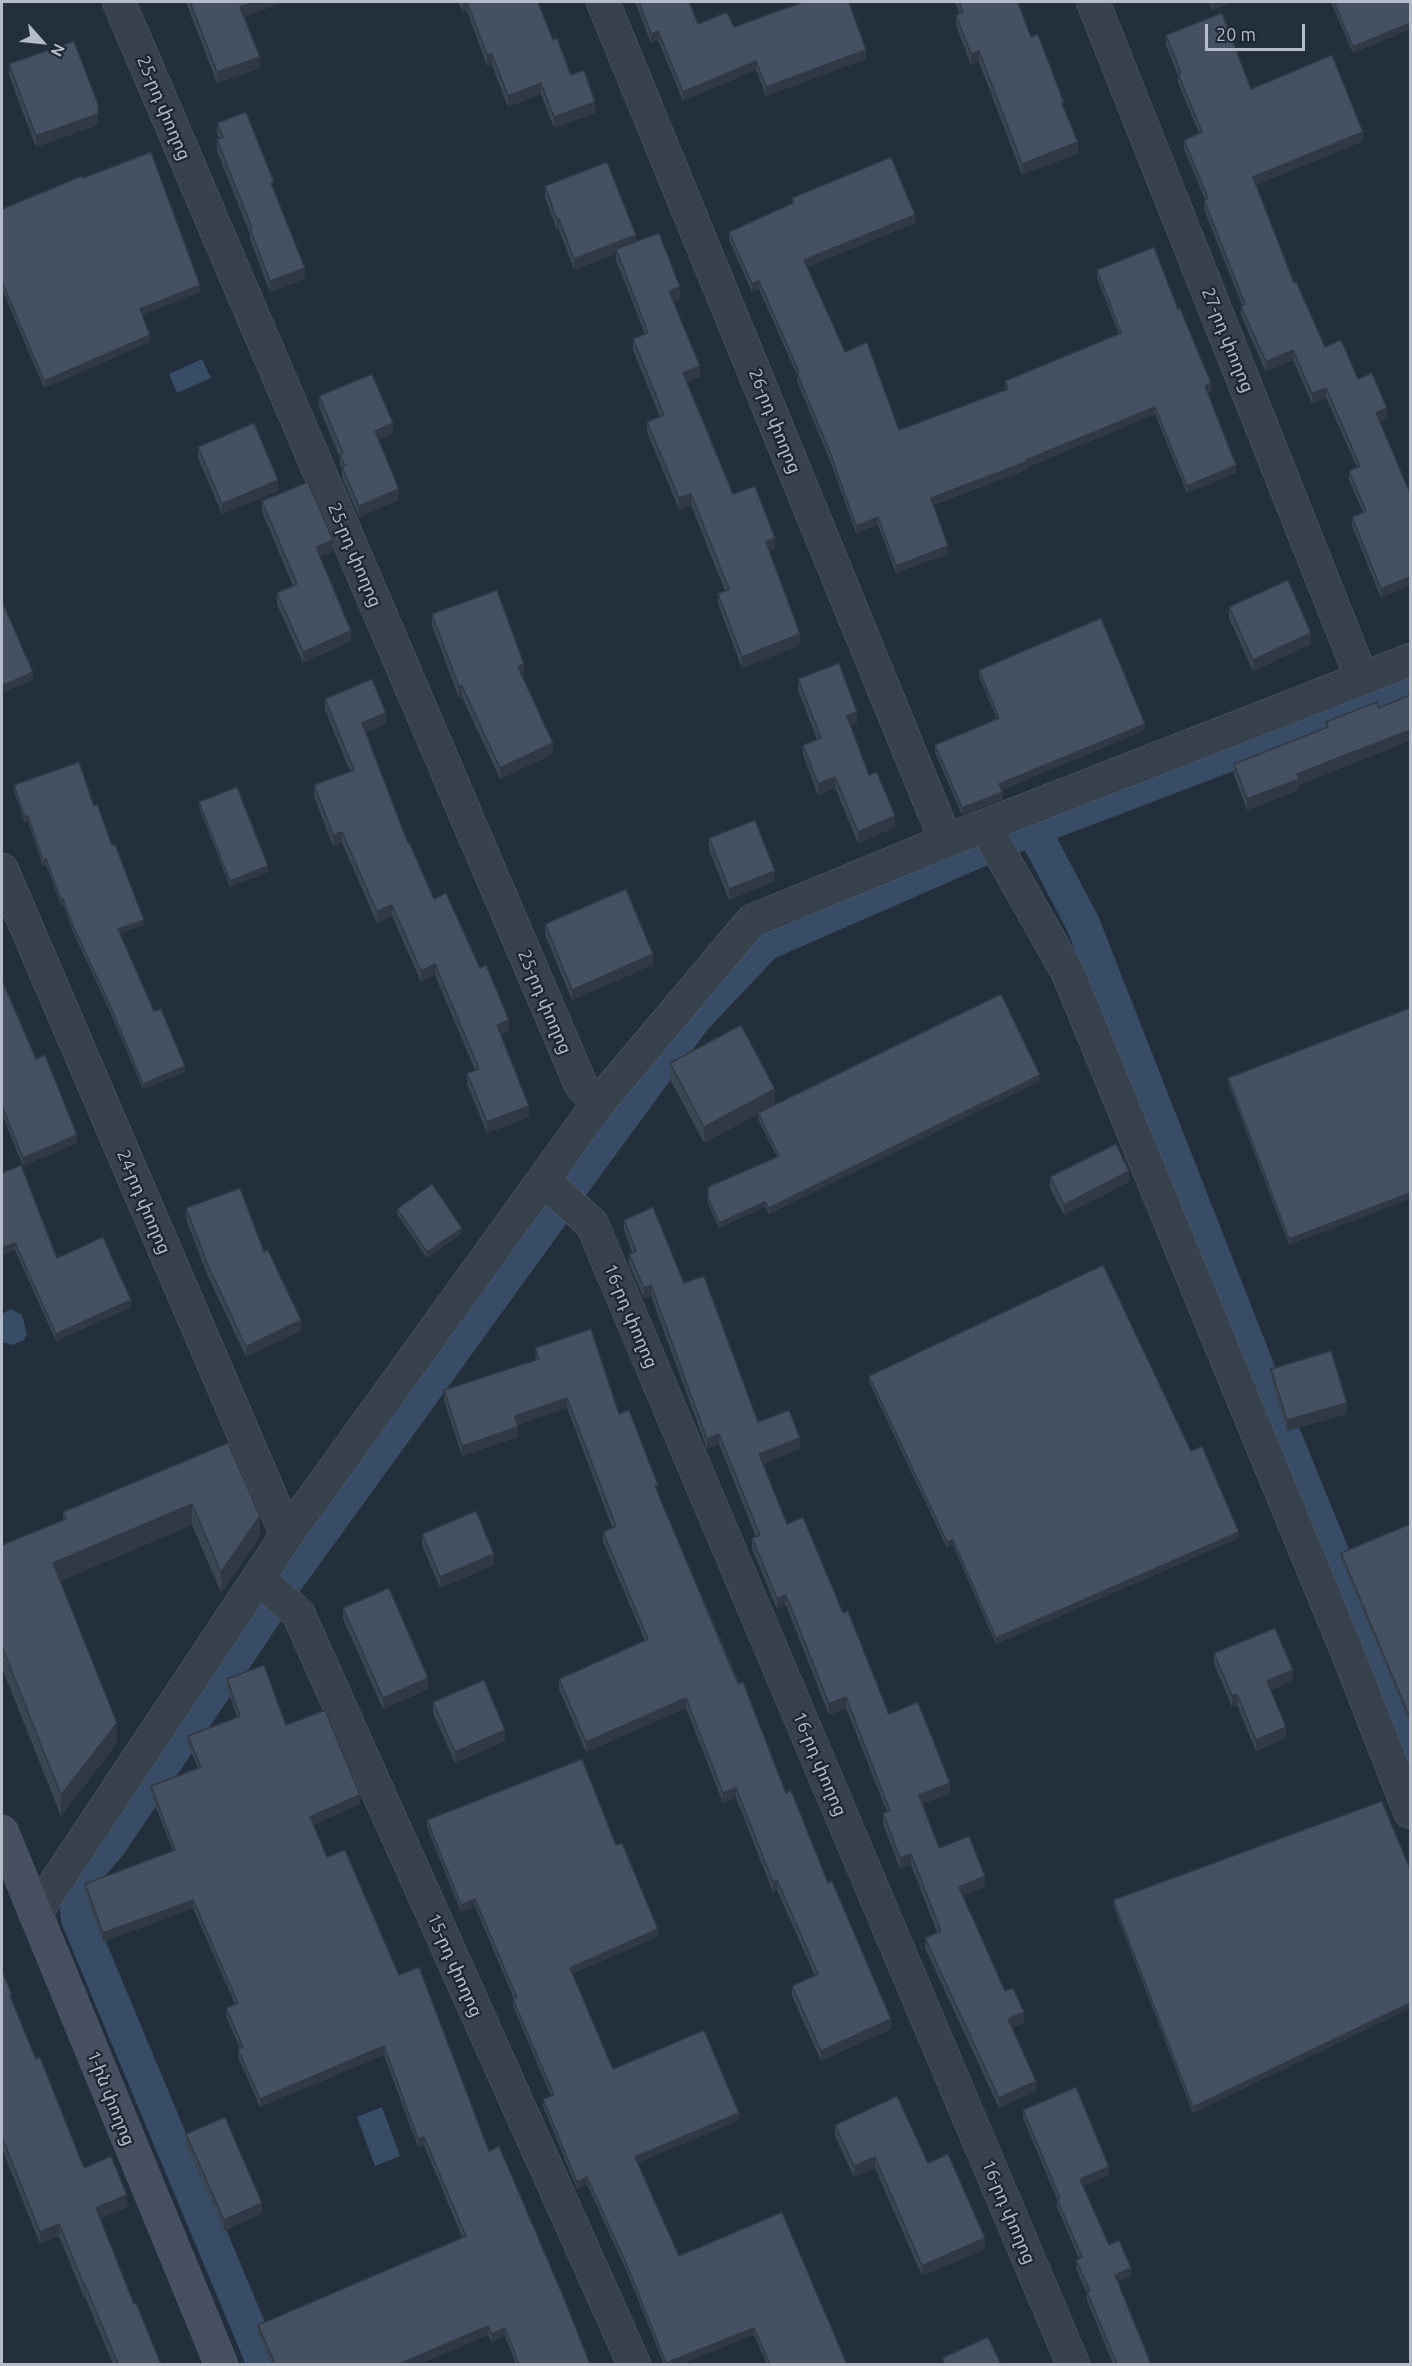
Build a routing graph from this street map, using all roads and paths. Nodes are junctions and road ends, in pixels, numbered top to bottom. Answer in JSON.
{"nodes":[{"id":1,"x":119,"y":2,"type":"edge"},
{"id":2,"x":603,"y":2,"type":"edge"},
{"id":3,"x":1093,"y":2,"type":"edge"},
{"id":4,"x":1410,"y":660,"type":"edge"},
{"id":5,"x":1362,"y":679,"type":"junction"},
{"id":6,"x":985,"y":826,"type":"junction"},
{"id":7,"x":946,"y":841,"type":"junction"},
{"id":8,"x":2,"y":870,"type":"edge"},
{"id":9,"x":598,"y":1104,"type":"junction"},
{"id":10,"x":543,"y":1180,"type":"junction"},
{"id":11,"x":287,"y":1534,"type":"junction"},
{"id":12,"x":258,"y":1578,"type":"junction"},
{"id":13,"x":1410,"y":1812,"type":"edge"},
{"id":14,"x":2,"y":1832,"type":"edge"},
{"id":15,"x":35,"y":1914,"type":"junction"},
{"id":16,"x":221,"y":2364,"type":"edge"},
{"id":17,"x":634,"y":2364,"type":"edge"},
{"id":18,"x":1073,"y":2364,"type":"edge"}],
"edges":[{"from":1,"to":9,"type":"street","name":"25-րդ փողոց"},
{"from":2,"to":7,"type":"street","name":"26-րդ փողոց"},
{"from":3,"to":5,"type":"street","name":"27-րդ փողոց"},
{"from":4,"to":5,"type":"street"},
{"from":5,"to":6,"type":"street"},
{"from":6,"to":7,"type":"street"},
{"from":6,"to":13,"type":"street"},
{"from":7,"to":9,"type":"street"},
{"from":8,"to":11,"type":"street","name":"24-րդ փողոց"},
{"from":9,"to":10,"type":"street"},
{"from":10,"to":11,"type":"street"},
{"from":10,"to":18,"type":"street","name":"16-րդ փողոց"},
{"from":11,"to":12,"type":"street"},
{"from":12,"to":15,"type":"street"},
{"from":12,"to":17,"type":"street","name":"15-րդ փողոց"},
{"from":14,"to":15,"type":"main road","name":"1-ին փողոց"},
{"from":15,"to":16,"type":"main road","name":"1-ին փողոց"}]}
